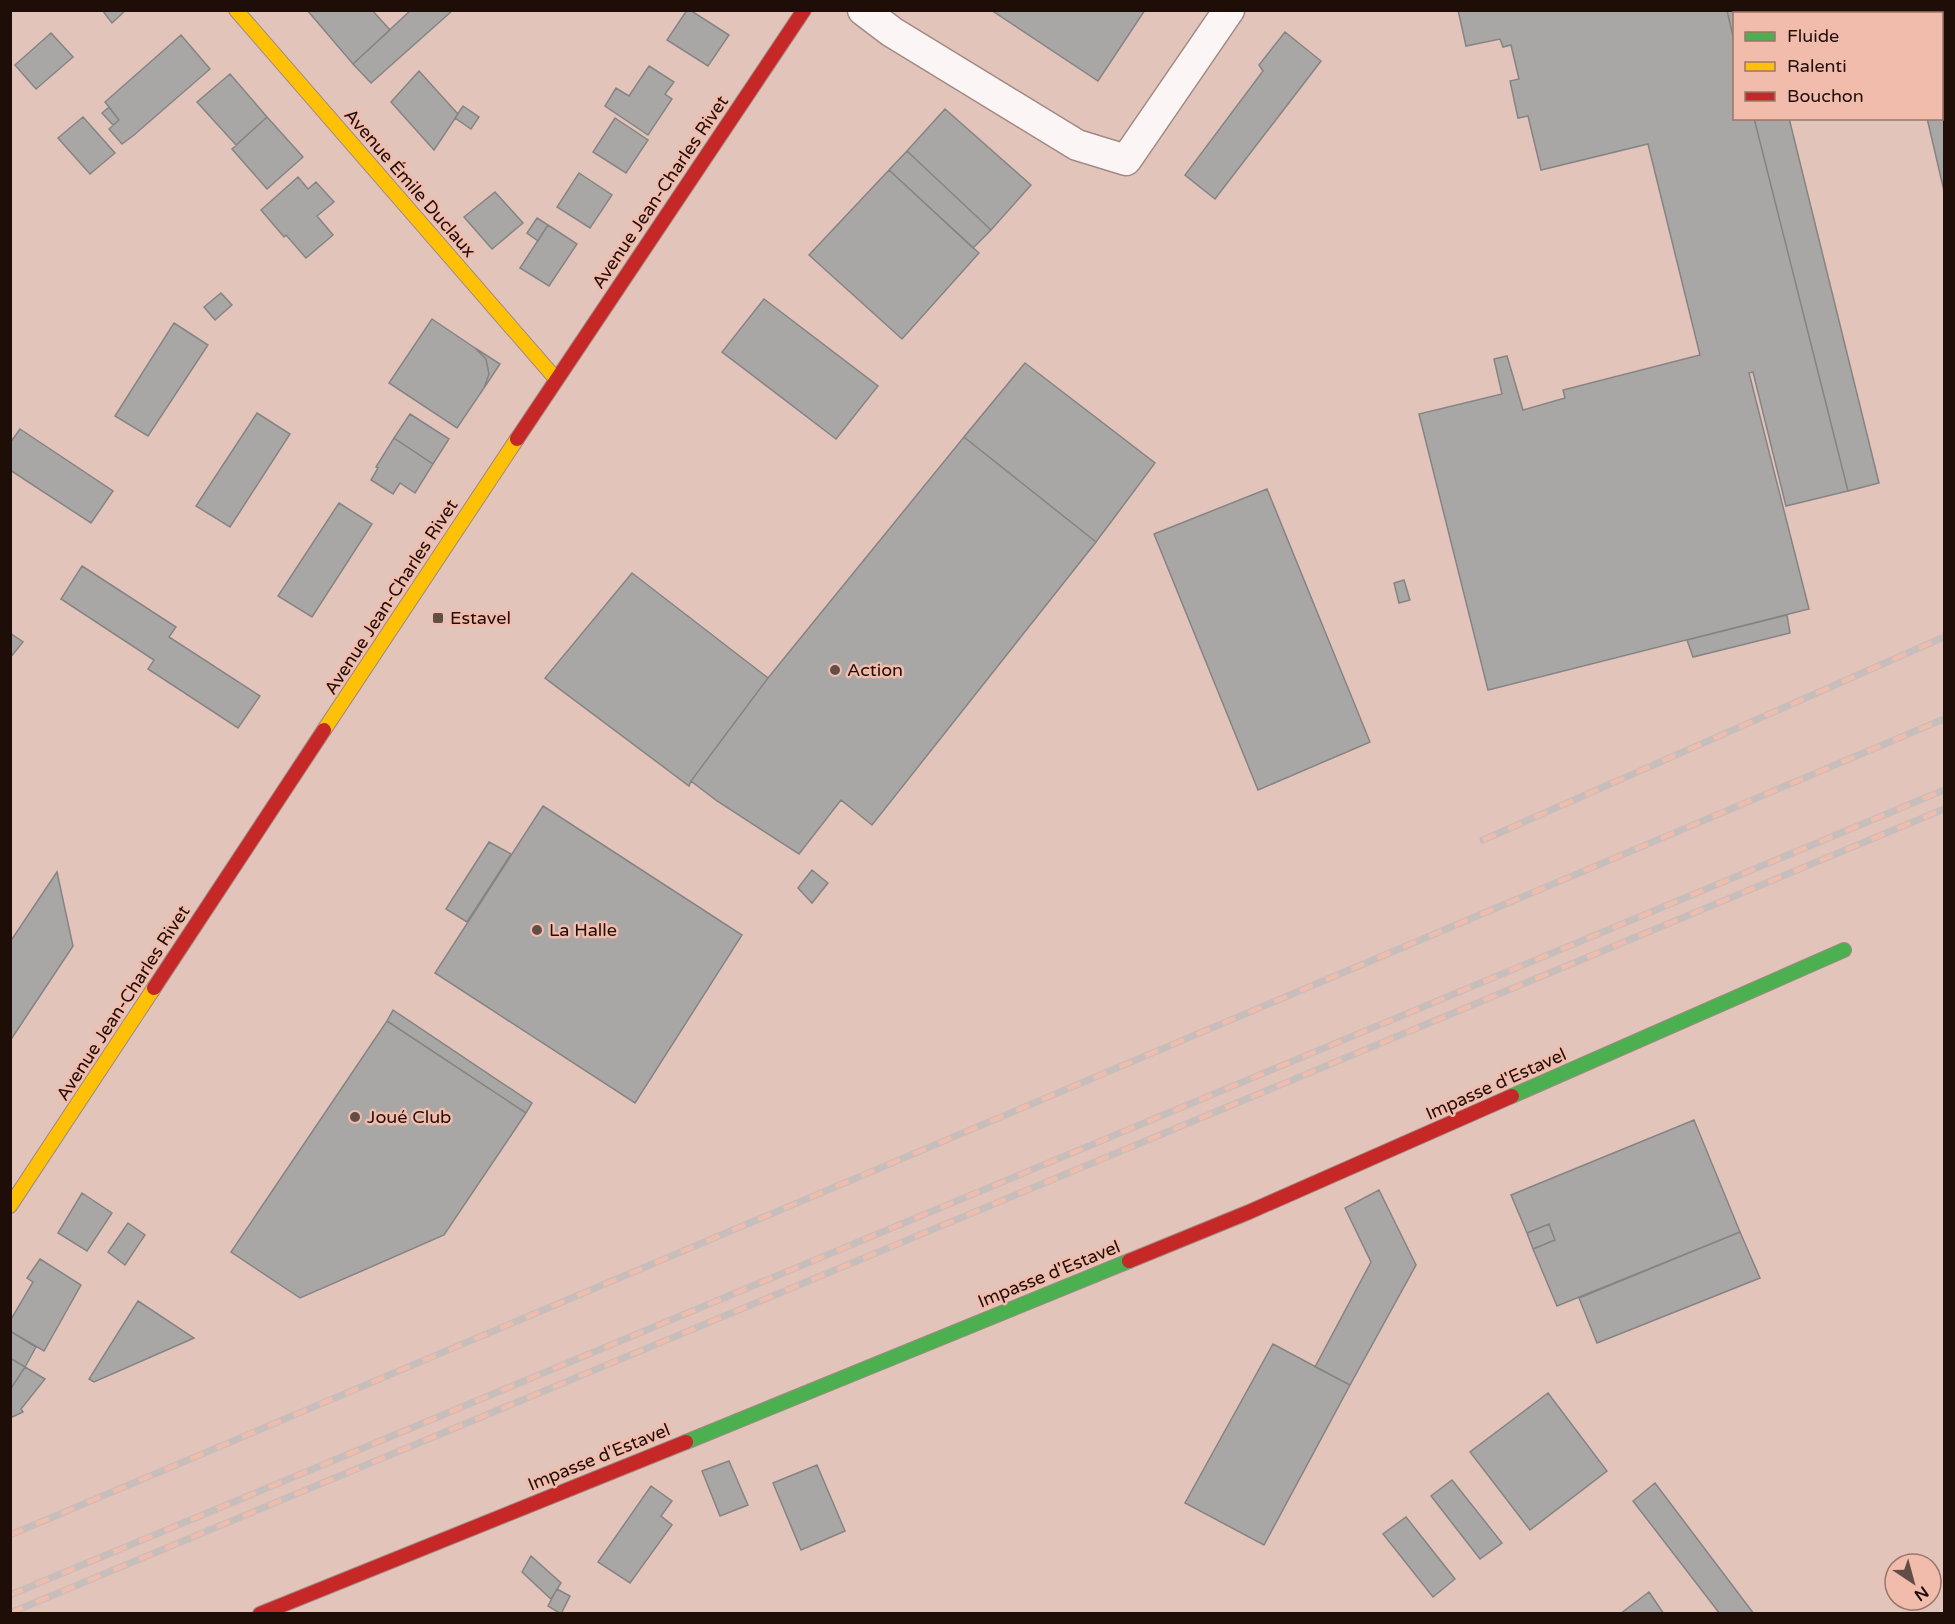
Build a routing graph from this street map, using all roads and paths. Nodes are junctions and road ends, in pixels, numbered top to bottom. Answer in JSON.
{"nodes":[{"id":1,"x":236,"y":10,"type":"edge"},
{"id":2,"x":804,"y":10,"type":"edge"},
{"id":3,"x":863,"y":10,"type":"edge"},
{"id":4,"x":1229,"y":10,"type":"edge"},
{"id":5,"x":556,"y":379,"type":"junction"},
{"id":6,"x":1844,"y":950,"type":"dead end"},
{"id":7,"x":10,"y":1206,"type":"edge"},
{"id":8,"x":260,"y":1614,"type":"edge"}],
"edges":[{"from":1,"to":5,"type":"street","name":"Avenue Émile Duclaux"},
{"from":2,"to":5,"type":"street","name":"Avenue Jean-Charles Rivet"},
{"from":3,"to":4,"type":"street"},
{"from":5,"to":7,"type":"street","name":"Avenue Jean-Charles Rivet"},
{"from":6,"to":8,"type":"street","name":"Impasse d'Estavel"}]}
